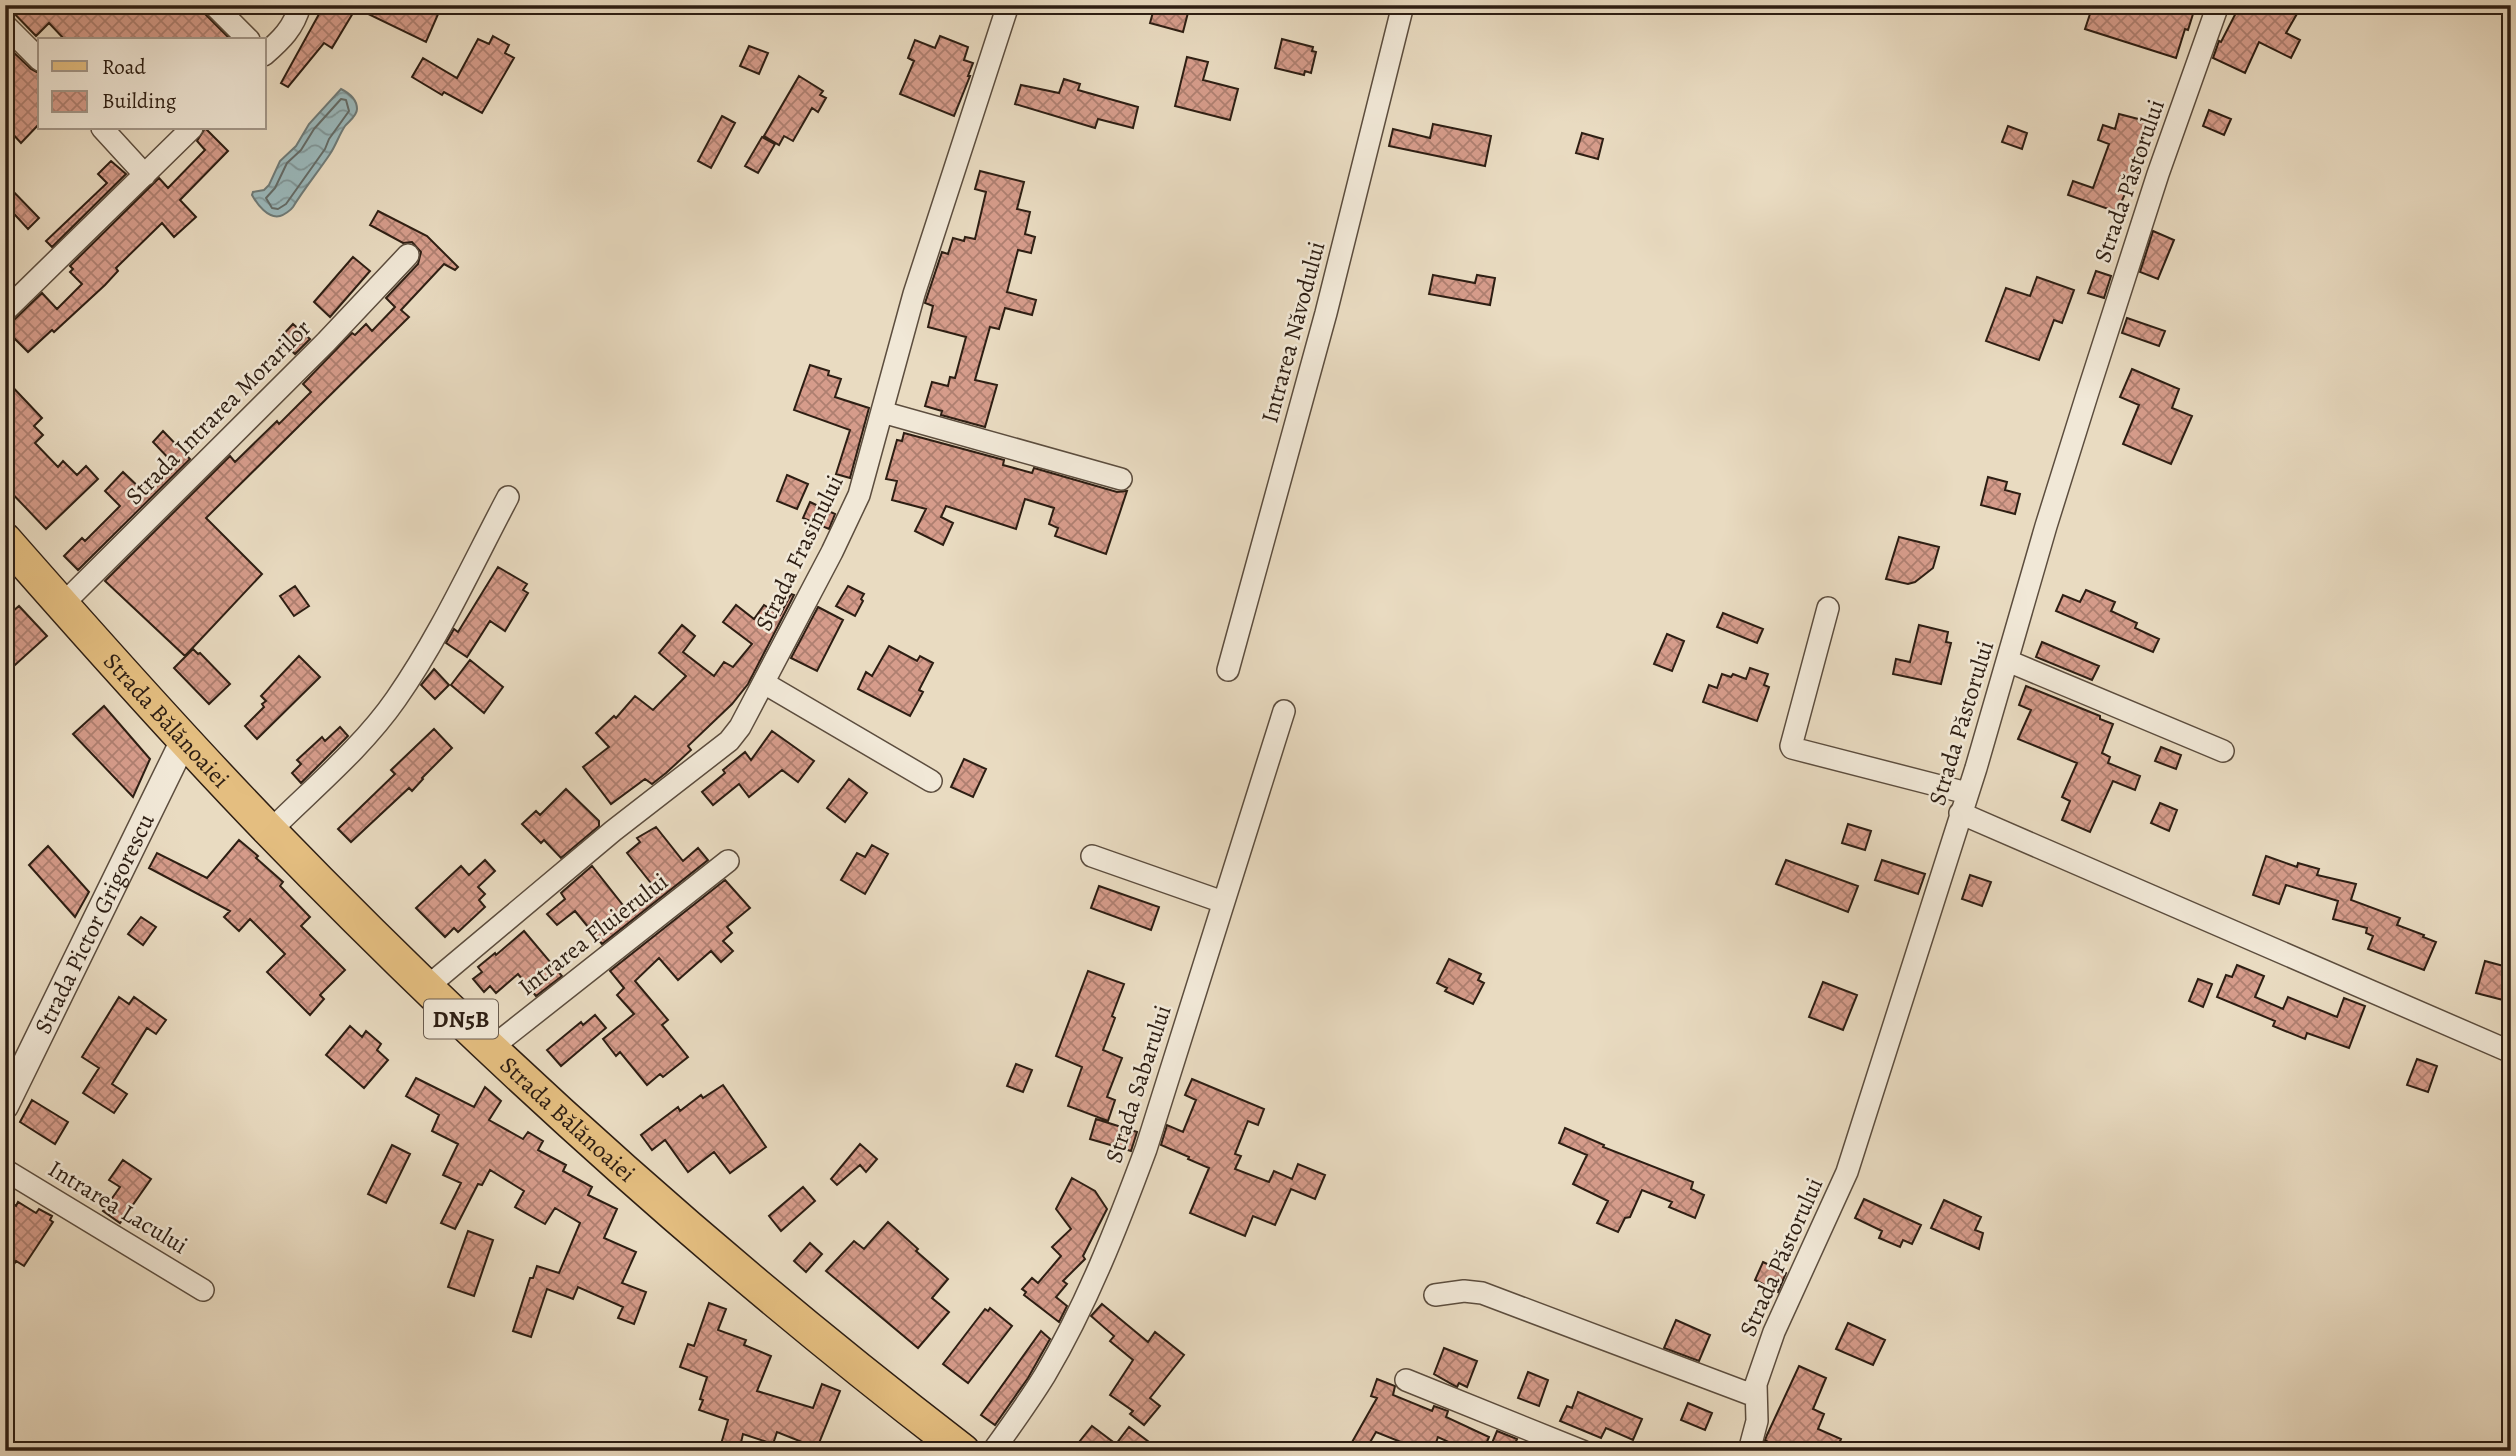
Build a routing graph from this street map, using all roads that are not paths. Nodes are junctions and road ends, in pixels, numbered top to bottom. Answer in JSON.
{"nodes":[{"id":1,"x":214,"y":5,"type":"edge"},
{"id":2,"x":300,"y":5,"type":"edge"},
{"id":3,"x":1008,"y":5,"type":"edge"},
{"id":4,"x":1403,"y":5,"type":"edge"},
{"id":5,"x":2218,"y":5,"type":"edge"},
{"id":6,"x":5,"y":25,"type":"edge"},
{"id":7,"x":247,"y":38,"type":"edge"},
{"id":8,"x":266,"y":53,"type":"edge"},
{"id":9,"x":38,"y":58,"type":"edge"},
{"id":10,"x":104,"y":130,"type":"edge"},
{"id":11,"x":190,"y":130,"type":"edge"},
{"id":12,"x":145,"y":176,"type":"junction"},
{"id":13,"x":408,"y":255,"type":"dead end"},
{"id":14,"x":5,"y":311,"type":"edge"},
{"id":15,"x":882,"y":412,"type":"junction"},
{"id":16,"x":1121,"y":479,"type":"dead end"},
{"id":17,"x":508,"y":497,"type":"dead end"},
{"id":18,"x":5,"y":540,"type":"edge"},
{"id":19,"x":62,"y":604,"type":"junction"},
{"id":20,"x":1828,"y":608,"type":"dead end"},
{"id":21,"x":2008,"y":661,"type":"junction"},
{"id":22,"x":1228,"y":670,"type":"dead end"},
{"id":23,"x":764,"y":683,"type":"junction"},
{"id":24,"x":1284,"y":711,"type":"dead end"},
{"id":25,"x":184,"y":740,"type":"junction"},
{"id":26,"x":2223,"y":751,"type":"dead end"},
{"id":27,"x":931,"y":781,"type":"dead end"},
{"id":28,"x":1964,"y":803,"type":"junction"},
{"id":29,"x":270,"y":831,"type":"junction"},
{"id":30,"x":1092,"y":856,"type":"dead end"},
{"id":31,"x":728,"y":860,"type":"dead end"},
{"id":32,"x":1223,"y":902,"type":"junction"},
{"id":33,"x":427,"y":987,"type":"junction"},
{"id":34,"x":491,"y":1048,"type":"junction"},
{"id":35,"x":2511,"y":1052,"type":"edge"},
{"id":36,"x":5,"y":1106,"type":"edge"},
{"id":37,"x":5,"y":1170,"type":"edge"},
{"id":38,"x":203,"y":1290,"type":"dead end"},
{"id":39,"x":1436,"y":1296,"type":"dead end"},
{"id":40,"x":1406,"y":1380,"type":"dead end"},
{"id":41,"x":1755,"y":1396,"type":"junction"},
{"id":42,"x":963,"y":1451,"type":"edge"},
{"id":43,"x":993,"y":1451,"type":"edge"},
{"id":44,"x":1582,"y":1451,"type":"edge"},
{"id":45,"x":1749,"y":1451,"type":"edge"}],
"edges":[{"from":1,"to":7,"type":"street"},
{"from":2,"to":8,"type":"street"},
{"from":3,"to":15,"type":"street","name":"Strada Frasinului"},
{"from":4,"to":22,"type":"street","name":"Intrarea Năvodului"},
{"from":5,"to":21,"type":"street","name":"Strada Păstorului"},
{"from":6,"to":9,"type":"street"},
{"from":10,"to":12,"type":"street"},
{"from":11,"to":12,"type":"street"},
{"from":12,"to":14,"type":"street"},
{"from":13,"to":19,"type":"street","name":"Strada Intrarea Morarilor"},
{"from":15,"to":16,"type":"street"},
{"from":15,"to":23,"type":"street","name":"Strada Frasinului"},
{"from":17,"to":29,"type":"street"},
{"from":18,"to":19,"type":"main road","name":"Strada Bălănoaiei","number":"DN5B"},
{"from":19,"to":25,"type":"main road","name":"Strada Bălănoaiei","number":"DN5B"},
{"from":20,"to":28,"type":"street"},
{"from":21,"to":26,"type":"street"},
{"from":21,"to":28,"type":"street","name":"Strada Păstorului"},
{"from":23,"to":27,"type":"street"},
{"from":23,"to":33,"type":"street","name":"Strada Frasinului"},
{"from":24,"to":32,"type":"street","name":"Strada Sabarului"},
{"from":25,"to":29,"type":"main road","name":"Strada Bălănoaiei","number":"DN5B"},
{"from":25,"to":36,"type":"street","name":"Strada Pictor Grigorescu"},
{"from":28,"to":35,"type":"street"},
{"from":28,"to":41,"type":"street","name":"Strada Păstorului"},
{"from":29,"to":33,"type":"main road","name":"Strada Bălănoaiei","number":"DN5B"},
{"from":30,"to":32,"type":"street"},
{"from":31,"to":34,"type":"street","name":"Intrarea Fluierului"},
{"from":32,"to":43,"type":"street","name":"Strada Sabarului"},
{"from":33,"to":34,"type":"main road","name":"Strada Bălănoaiei","number":"DN5B"},
{"from":34,"to":42,"type":"main road","name":"Strada Bălănoaiei","number":"DN5B"},
{"from":37,"to":38,"type":"street","name":"Intrarea Lacului"},
{"from":39,"to":41,"type":"street"},
{"from":40,"to":44,"type":"street"},
{"from":41,"to":45,"type":"street","name":"Strada Păstorului"}]}
